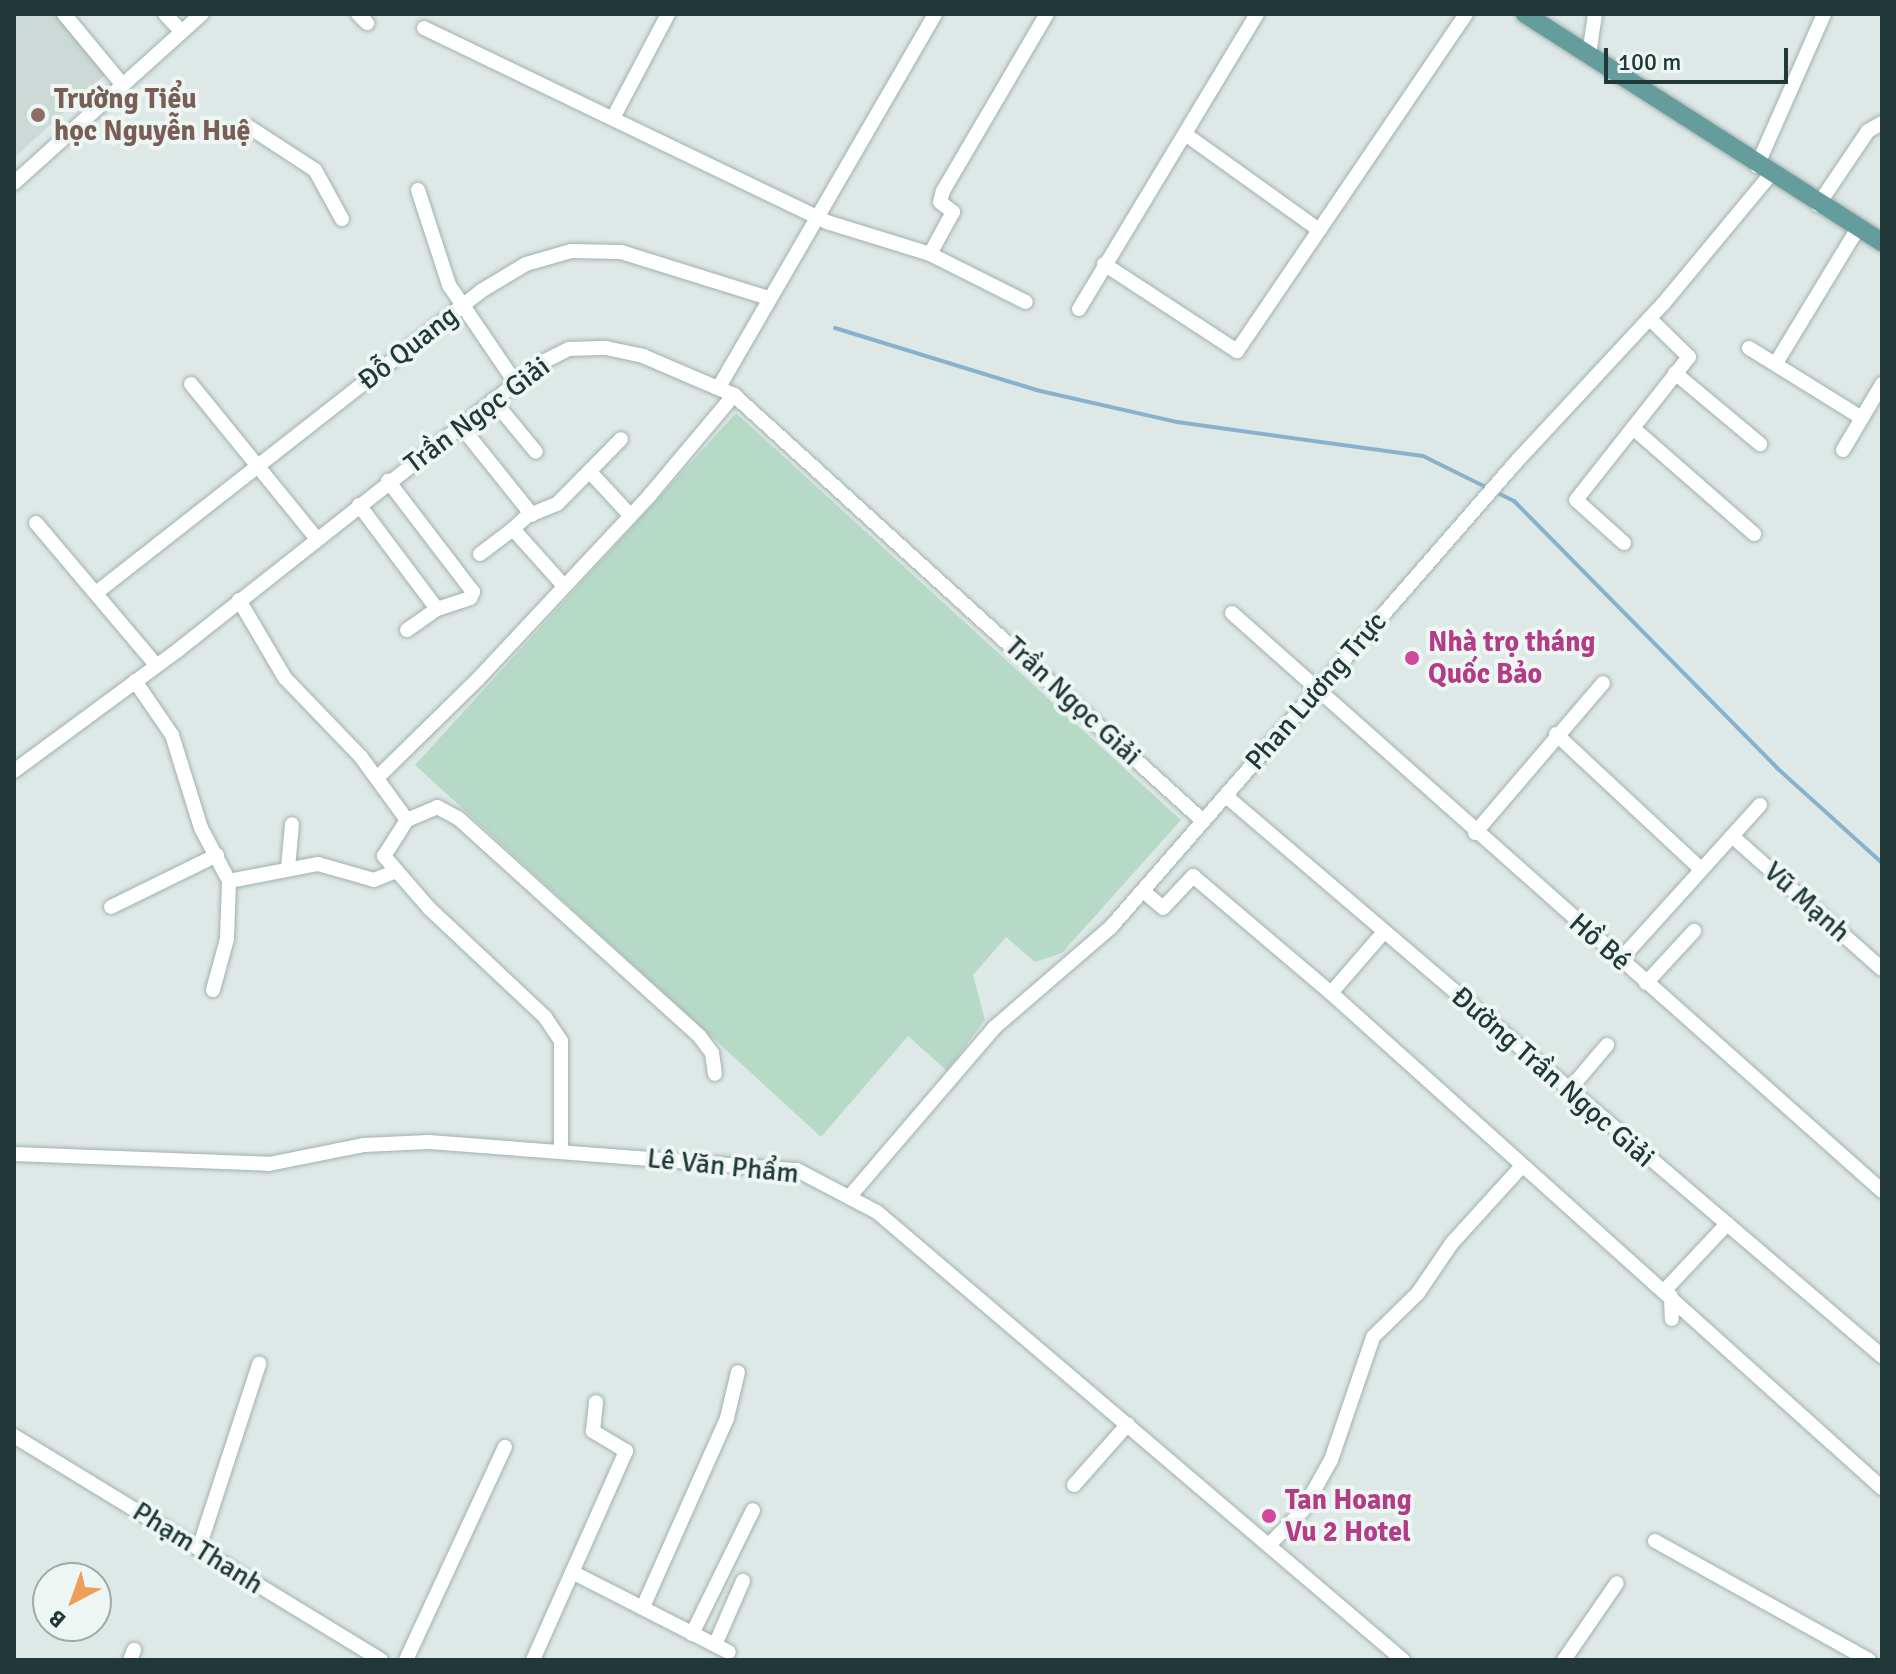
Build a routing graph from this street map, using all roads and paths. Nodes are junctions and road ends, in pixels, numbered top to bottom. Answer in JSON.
{"nodes":[{"id":1,"x":64,"y":14,"type":"edge"},
{"id":2,"x":165,"y":14,"type":"edge"},
{"id":3,"x":202,"y":14,"type":"edge"},
{"id":4,"x":668,"y":14,"type":"edge"},
{"id":5,"x":935,"y":14,"type":"edge"},
{"id":6,"x":1047,"y":14,"type":"edge"},
{"id":7,"x":1257,"y":14,"type":"edge"},
{"id":8,"x":1466,"y":14,"type":"edge"},
{"id":9,"x":1525,"y":14,"type":"edge"},
{"id":10,"x":1595,"y":14,"type":"edge"},
{"id":11,"x":1824,"y":14,"type":"edge"},
{"id":12,"x":424,"y":28,"type":"dead end"},
{"id":13,"x":181,"y":31,"type":"junction"},
{"id":14,"x":1589,"y":55,"type":"junction"},
{"id":15,"x":121,"y":83,"type":"junction"},
{"id":16,"x":613,"y":118,"type":"junction"},
{"id":17,"x":1882,"y":123,"type":"edge"},
{"id":18,"x":249,"y":127,"type":"dead end"},
{"id":19,"x":1185,"y":134,"type":"junction"},
{"id":20,"x":1764,"y":170,"type":"junction"},
{"id":21,"x":14,"y":183,"type":"edge"},
{"id":22,"x":418,"y":190,"type":"dead end"},
{"id":23,"x":1818,"y":205,"type":"junction"},
{"id":24,"x":817,"y":216,"type":"junction"},
{"id":25,"x":342,"y":219,"type":"dead end"},
{"id":26,"x":1858,"y":228,"type":"junction"},
{"id":27,"x":1319,"y":230,"type":"junction"},
{"id":28,"x":1882,"y":242,"type":"edge"},
{"id":29,"x":930,"y":254,"type":"junction"},
{"id":30,"x":1104,"y":264,"type":"junction"},
{"id":31,"x":769,"y":298,"type":"junction"},
{"id":32,"x":1026,"y":302,"type":"dead end"},
{"id":33,"x":461,"y":307,"type":"junction"},
{"id":34,"x":1079,"y":309,"type":"dead end"},
{"id":35,"x":1650,"y":319,"type":"junction"},
{"id":36,"x":1749,"y":348,"type":"dead end"},
{"id":37,"x":1776,"y":363,"type":"junction"},
{"id":38,"x":1675,"y":373,"type":"junction"},
{"id":39,"x":515,"y":382,"type":"junction"},
{"id":40,"x":191,"y":384,"type":"dead end"},
{"id":41,"x":1882,"y":384,"type":"edge"},
{"id":42,"x":719,"y":387,"type":"junction"},
{"id":43,"x":734,"y":395,"type":"junction"},
{"id":44,"x":493,"y":400,"type":"junction"},
{"id":45,"x":1862,"y":418,"type":"junction"},
{"id":46,"x":460,"y":425,"type":"junction"},
{"id":47,"x":1633,"y":428,"type":"junction"},
{"id":48,"x":621,"y":439,"type":"dead end"},
{"id":49,"x":1760,"y":444,"type":"dead end"},
{"id":50,"x":1843,"y":450,"type":"dead end"},
{"id":51,"x":536,"y":452,"type":"dead end"},
{"id":52,"x":258,"y":464,"type":"junction"},
{"id":53,"x":590,"y":472,"type":"junction"},
{"id":54,"x":388,"y":481,"type":"junction"},
{"id":55,"x":359,"y":505,"type":"junction"},
{"id":56,"x":629,"y":514,"type":"junction"},
{"id":57,"x":532,"y":515,"type":"junction"},
{"id":58,"x":36,"y":523,"type":"dead end"},
{"id":59,"x":513,"y":529,"type":"junction"},
{"id":60,"x":1754,"y":534,"type":"dead end"},
{"id":61,"x":316,"y":538,"type":"junction"},
{"id":62,"x":1624,"y":543,"type":"dead end"},
{"id":63,"x":480,"y":554,"type":"dead end"},
{"id":64,"x":563,"y":585,"type":"junction"},
{"id":65,"x":96,"y":593,"type":"junction"},
{"id":66,"x":239,"y":600,"type":"junction"},
{"id":67,"x":437,"y":609,"type":"junction"},
{"id":68,"x":1232,"y":613,"type":"dead end"},
{"id":69,"x":407,"y":630,"type":"dead end"},
{"id":70,"x":156,"y":665,"type":"junction"},
{"id":71,"x":135,"y":681,"type":"junction"},
{"id":72,"x":1603,"y":683,"type":"dead end"},
{"id":73,"x":1317,"y":693,"type":"junction"},
{"id":74,"x":1556,"y":734,"type":"junction"},
{"id":75,"x":14,"y":771,"type":"edge"},
{"id":76,"x":377,"y":778,"type":"junction"},
{"id":77,"x":1226,"y":796,"type":"junction"},
{"id":78,"x":1760,"y":805,"type":"dead end"},
{"id":79,"x":407,"y":820,"type":"junction"},
{"id":80,"x":1203,"y":821,"type":"junction"},
{"id":81,"x":292,"y":824,"type":"dead end"},
{"id":82,"x":1475,"y":833,"type":"junction"},
{"id":83,"x":1732,"y":836,"type":"junction"},
{"id":84,"x":217,"y":855,"type":"junction"},
{"id":85,"x":288,"y":868,"type":"junction"},
{"id":86,"x":1701,"y":869,"type":"junction"},
{"id":87,"x":396,"y":871,"type":"junction"},
{"id":88,"x":229,"y":881,"type":"junction"},
{"id":89,"x":1143,"y":891,"type":"junction"},
{"id":90,"x":111,"y":907,"type":"dead end"},
{"id":91,"x":1694,"y":931,"type":"dead end"},
{"id":92,"x":1383,"y":933,"type":"junction"},
{"id":93,"x":1620,"y":960,"type":"junction"},
{"id":94,"x":1882,"y":969,"type":"edge"},
{"id":95,"x":1646,"y":983,"type":"junction"},
{"id":96,"x":213,"y":990,"type":"dead end"},
{"id":97,"x":1331,"y":993,"type":"junction"},
{"id":98,"x":1607,"y":1045,"type":"dead end"},
{"id":99,"x":715,"y":1074,"type":"dead end"},
{"id":100,"x":1569,"y":1090,"type":"junction"},
{"id":101,"x":561,"y":1152,"type":"junction"},
{"id":102,"x":14,"y":1154,"type":"edge"},
{"id":103,"x":1522,"y":1166,"type":"junction"},
{"id":104,"x":1882,"y":1191,"type":"edge"},
{"id":105,"x":851,"y":1195,"type":"junction"},
{"id":106,"x":1727,"y":1224,"type":"junction"},
{"id":107,"x":1668,"y":1293,"type":"junction"},
{"id":108,"x":1672,"y":1319,"type":"dead end"},
{"id":109,"x":1882,"y":1356,"type":"edge"},
{"id":110,"x":259,"y":1364,"type":"dead end"},
{"id":111,"x":738,"y":1372,"type":"dead end"},
{"id":112,"x":596,"y":1402,"type":"dead end"},
{"id":113,"x":1128,"y":1424,"type":"junction"},
{"id":114,"x":14,"y":1436,"type":"edge"},
{"id":115,"x":505,"y":1447,"type":"dead end"},
{"id":116,"x":1880,"y":1482,"type":"edge"},
{"id":117,"x":1074,"y":1485,"type":"dead end"},
{"id":118,"x":753,"y":1510,"type":"dead end"},
{"id":119,"x":1655,"y":1541,"type":"dead end"},
{"id":120,"x":1269,"y":1545,"type":"junction"},
{"id":121,"x":199,"y":1548,"type":"junction"},
{"id":122,"x":572,"y":1572,"type":"junction"},
{"id":123,"x":743,"y":1581,"type":"dead end"},
{"id":124,"x":1617,"y":1583,"type":"dead end"},
{"id":125,"x":643,"y":1607,"type":"junction"},
{"id":126,"x":692,"y":1634,"type":"junction"},
{"id":127,"x":715,"y":1645,"type":"junction"},
{"id":128,"x":729,"y":1652,"type":"dead end"},
{"id":129,"x":381,"y":1660,"type":"edge"},
{"id":130,"x":406,"y":1660,"type":"edge"},
{"id":131,"x":533,"y":1660,"type":"edge"},
{"id":132,"x":1403,"y":1660,"type":"edge"},
{"id":133,"x":1564,"y":1660,"type":"edge"},
{"id":134,"x":1869,"y":1660,"type":"edge"}],
"edges":[{"from":1,"to":15,"type":"street"},
{"from":2,"to":13,"type":"street"},
{"from":3,"to":13,"type":"street"},
{"from":4,"to":16,"type":"street"},
{"from":5,"to":24,"type":"street"},
{"from":6,"to":29,"type":"street"},
{"from":7,"to":19,"type":"street"},
{"from":8,"to":27,"type":"street"},
{"from":9,"to":14,"type":"main road"},
{"from":10,"to":14,"type":"street"},
{"from":11,"to":20,"type":"street","name":"Phan Lương Trực"},
{"from":12,"to":16,"type":"street"},
{"from":13,"to":15,"type":"street"},
{"from":14,"to":20,"type":"main road"},
{"from":15,"to":21,"type":"street"},
{"from":16,"to":24,"type":"street"},
{"from":17,"to":23,"type":"street"},
{"from":18,"to":25,"type":"street"},
{"from":19,"to":27,"type":"street"},
{"from":19,"to":30,"type":"street"},
{"from":20,"to":23,"type":"main road"},
{"from":20,"to":35,"type":"street","name":"Phan Lương Trực"},
{"from":22,"to":33,"type":"street"},
{"from":23,"to":26,"type":"main road"},
{"from":24,"to":29,"type":"street"},
{"from":24,"to":31,"type":"street"},
{"from":26,"to":28,"type":"main road"},
{"from":26,"to":37,"type":"street"},
{"from":27,"to":30,"type":"street"},
{"from":29,"to":32,"type":"street"},
{"from":30,"to":34,"type":"street"},
{"from":31,"to":33,"type":"street","name":"Đỗ Quang"},
{"from":31,"to":42,"type":"street"},
{"from":33,"to":39,"type":"street"},
{"from":33,"to":52,"type":"street","name":"Đỗ Quang"},
{"from":35,"to":38,"type":"street"},
{"from":35,"to":73,"type":"street","name":"Phan Lương Trực"},
{"from":36,"to":37,"type":"street"},
{"from":37,"to":45,"type":"street"},
{"from":38,"to":47,"type":"street"},
{"from":38,"to":49,"type":"street"},
{"from":39,"to":42,"type":"street","name":"Trần Ngọc Giải"},
{"from":39,"to":44,"type":"street","name":"Trần Ngọc Giải"},
{"from":40,"to":52,"type":"street"},
{"from":41,"to":45,"type":"street"},
{"from":42,"to":43,"type":"street","name":"Trần Ngọc Giải"},
{"from":43,"to":56,"type":"street"},
{"from":43,"to":80,"type":"street","name":"Trần Ngọc Giải"},
{"from":44,"to":46,"type":"street","name":"Trần Ngọc Giải"},
{"from":44,"to":51,"type":"street"},
{"from":45,"to":50,"type":"street"},
{"from":46,"to":54,"type":"street","name":"Trần Ngọc Giải"},
{"from":46,"to":57,"type":"street"},
{"from":47,"to":60,"type":"street"},
{"from":47,"to":62,"type":"street"},
{"from":48,"to":53,"type":"street"},
{"from":52,"to":61,"type":"street"},
{"from":52,"to":65,"type":"street","name":"Đỗ Quang"},
{"from":53,"to":56,"type":"street"},
{"from":53,"to":57,"type":"street"},
{"from":54,"to":55,"type":"street","name":"Trần Ngọc Giải"},
{"from":54,"to":67,"type":"street"},
{"from":55,"to":61,"type":"street","name":"Trần Ngọc Giải"},
{"from":55,"to":67,"type":"street"},
{"from":56,"to":64,"type":"street"},
{"from":57,"to":59,"type":"street"},
{"from":58,"to":65,"type":"street"},
{"from":59,"to":63,"type":"street"},
{"from":59,"to":64,"type":"street"},
{"from":61,"to":66,"type":"street","name":"Trần Ngọc Giải"},
{"from":64,"to":76,"type":"street"},
{"from":65,"to":70,"type":"street"},
{"from":66,"to":70,"type":"street","name":"Trần Ngọc Giải"},
{"from":66,"to":76,"type":"street"},
{"from":67,"to":69,"type":"street"},
{"from":68,"to":73,"type":"street","name":"Hồ Bé"},
{"from":70,"to":71,"type":"street","name":"Trần Ngọc Giải"},
{"from":71,"to":75,"type":"street","name":"Trần Ngọc Giải"},
{"from":71,"to":84,"type":"street"},
{"from":72,"to":74,"type":"street"},
{"from":73,"to":77,"type":"street","name":"Phan Lương Trực"},
{"from":73,"to":82,"type":"street","name":"Hồ Bé"},
{"from":74,"to":82,"type":"street"},
{"from":74,"to":86,"type":"street"},
{"from":76,"to":79,"type":"street"},
{"from":77,"to":80,"type":"street","name":"Phan Lương Trực"},
{"from":77,"to":92,"type":"street","name":"Đường Trần Ngọc Giải"},
{"from":78,"to":83,"type":"street"},
{"from":79,"to":87,"type":"street"},
{"from":79,"to":99,"type":"street"},
{"from":80,"to":89,"type":"street","name":"Phan Lương Trực"},
{"from":81,"to":85,"type":"street"},
{"from":82,"to":93,"type":"street","name":"Hồ Bé"},
{"from":83,"to":86,"type":"street"},
{"from":83,"to":94,"type":"street","name":"Vũ Mạnh"},
{"from":84,"to":88,"type":"street"},
{"from":84,"to":90,"type":"street"},
{"from":85,"to":87,"type":"street"},
{"from":85,"to":88,"type":"street"},
{"from":86,"to":93,"type":"street"},
{"from":87,"to":101,"type":"street"},
{"from":88,"to":96,"type":"street"},
{"from":89,"to":97,"type":"street"},
{"from":89,"to":105,"type":"street","name":"Phan Lương Trực"},
{"from":91,"to":95,"type":"street"},
{"from":92,"to":97,"type":"street"},
{"from":92,"to":100,"type":"street","name":"Đường Trần Ngọc Giải"},
{"from":93,"to":95,"type":"street","name":"Hồ Bé"},
{"from":95,"to":104,"type":"street","name":"Hồ Bé"},
{"from":97,"to":103,"type":"street"},
{"from":98,"to":100,"type":"street"},
{"from":100,"to":106,"type":"street","name":"Đường Trần Ngọc Giải"},
{"from":101,"to":102,"type":"street","name":"Lê Văn Phẩm"},
{"from":101,"to":105,"type":"street","name":"Lê Văn Phẩm"},
{"from":103,"to":107,"type":"street"},
{"from":103,"to":120,"type":"street"},
{"from":105,"to":113,"type":"street","name":"Lê Văn Phẩm"},
{"from":106,"to":107,"type":"street"},
{"from":106,"to":109,"type":"street","name":"Đường Trần Ngọc Giải"},
{"from":107,"to":108,"type":"street"},
{"from":107,"to":116,"type":"street"},
{"from":110,"to":121,"type":"street"},
{"from":111,"to":125,"type":"street"},
{"from":112,"to":122,"type":"street"},
{"from":113,"to":117,"type":"street"},
{"from":113,"to":120,"type":"street","name":"Lê Văn Phẩm"},
{"from":114,"to":121,"type":"street","name":"Phạm Thanh"},
{"from":115,"to":130,"type":"street"},
{"from":118,"to":126,"type":"street"},
{"from":119,"to":134,"type":"street"},
{"from":120,"to":132,"type":"street","name":"Lê Văn Phẩm"},
{"from":121,"to":129,"type":"street","name":"Phạm Thanh"},
{"from":122,"to":125,"type":"street"},
{"from":122,"to":131,"type":"street"},
{"from":123,"to":127,"type":"street"},
{"from":124,"to":133,"type":"street"},
{"from":125,"to":126,"type":"street"},
{"from":126,"to":127,"type":"street"},
{"from":127,"to":128,"type":"street"}]}
